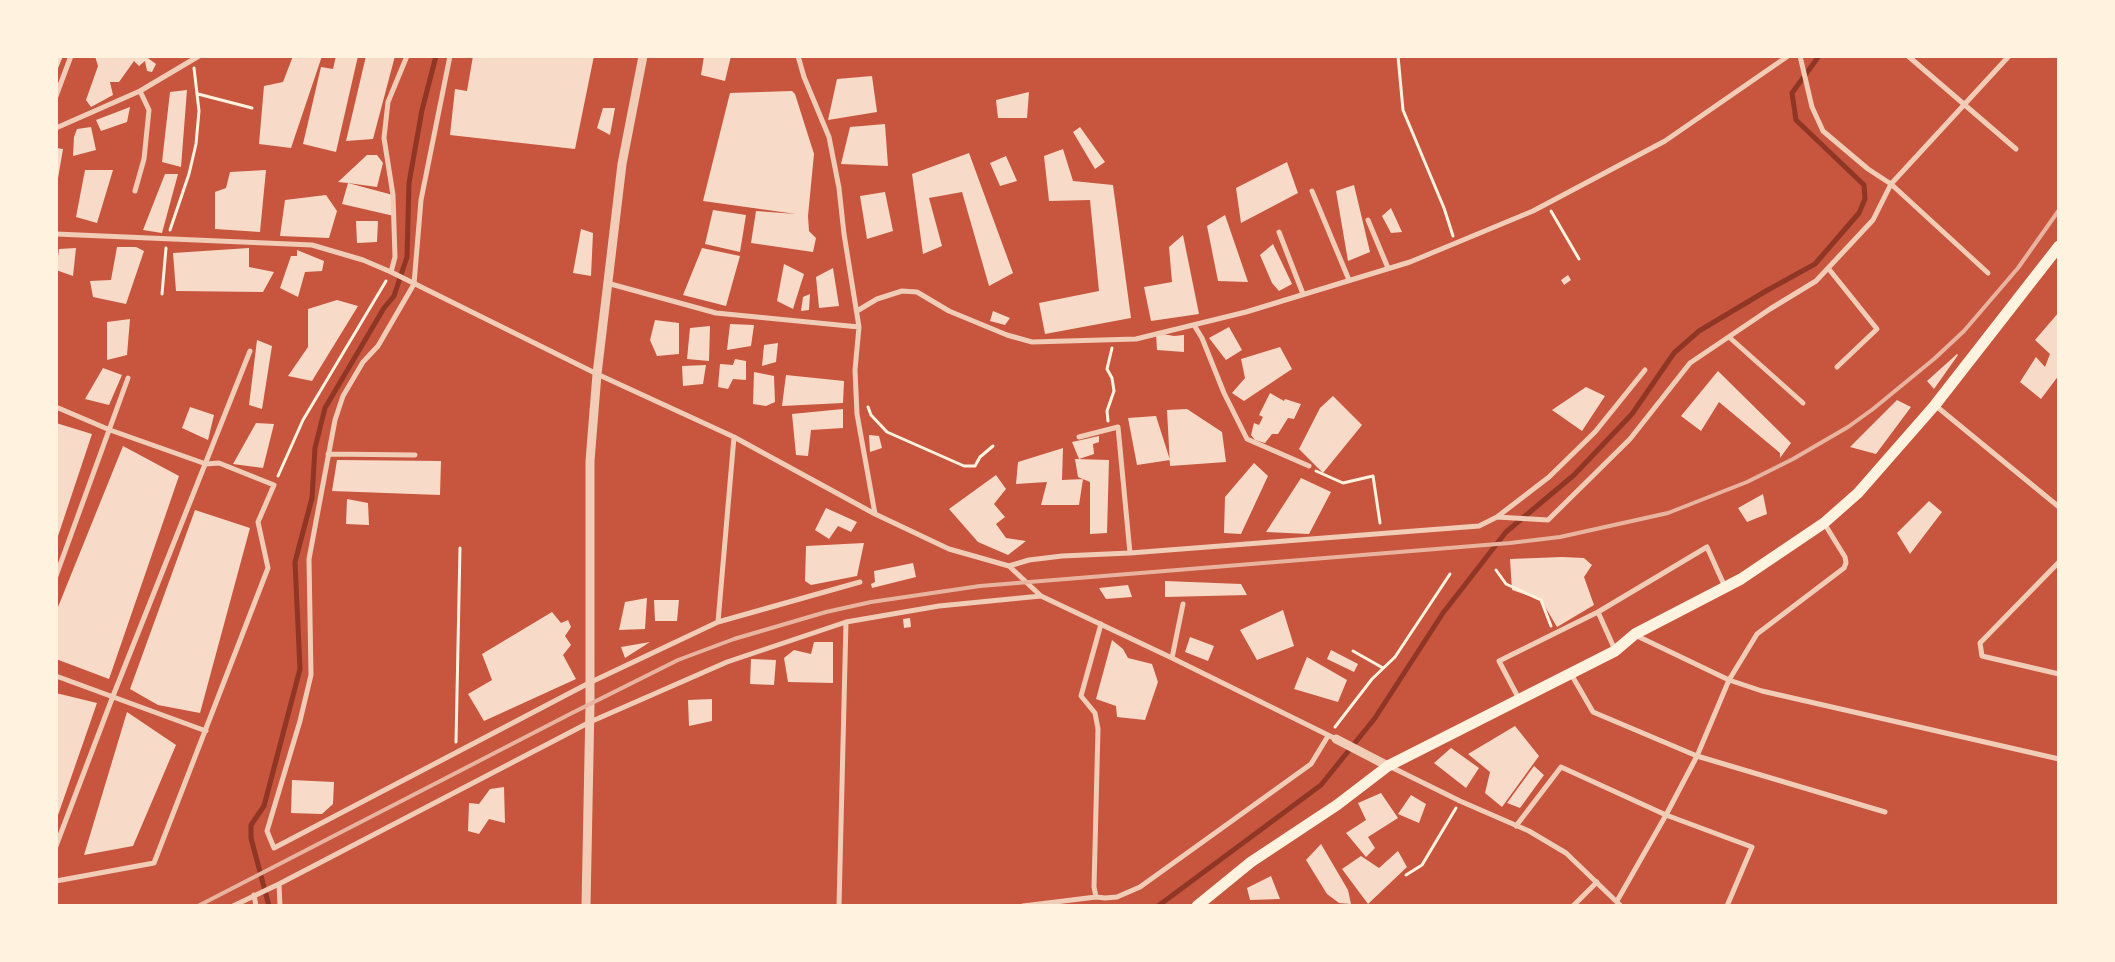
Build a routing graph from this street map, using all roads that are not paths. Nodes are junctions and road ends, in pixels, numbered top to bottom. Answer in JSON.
{"nodes":[{"id":1,"x":71,"y":56,"type":"edge"},
{"id":2,"x":199,"y":56,"type":"edge"},
{"id":3,"x":406,"y":56,"type":"edge"},
{"id":4,"x":450,"y":56,"type":"edge"},
{"id":5,"x":642,"y":56,"type":"edge"},
{"id":6,"x":798,"y":56,"type":"edge"},
{"id":7,"x":1788,"y":56,"type":"edge"},
{"id":8,"x":1800,"y":56,"type":"edge"},
{"id":9,"x":1908,"y":56,"type":"edge"},
{"id":10,"x":2009,"y":56,"type":"edge"},
{"id":11,"x":140,"y":91,"type":"junction"},
{"id":12,"x":56,"y":96,"type":"edge"},
{"id":13,"x":1964,"y":105,"type":"junction"},
{"id":14,"x":56,"y":128,"type":"edge"},
{"id":15,"x":2016,"y":149,"type":"dead end"},
{"id":16,"x":1892,"y":184,"type":"junction"},
{"id":17,"x":1312,"y":190,"type":"dead end"},
{"id":18,"x":136,"y":191,"type":"dead end"},
{"id":19,"x":1368,"y":220,"type":"dead end"},
{"id":20,"x":1279,"y":232,"type":"dead end"},
{"id":21,"x":56,"y":234,"type":"edge"},
{"id":22,"x":2059,"y":246,"type":"edge"},
{"id":23,"x":1388,"y":268,"type":"junction"},
{"id":24,"x":1828,"y":268,"type":"junction"},
{"id":25,"x":391,"y":272,"type":"junction"},
{"id":26,"x":1988,"y":273,"type":"dead end"},
{"id":27,"x":1349,"y":280,"type":"junction"},
{"id":28,"x":607,"y":283,"type":"junction"},
{"id":29,"x":414,"y":284,"type":"junction"},
{"id":30,"x":1303,"y":294,"type":"junction"},
{"id":31,"x":857,"y":311,"type":"junction"},
{"id":32,"x":1194,"y":324,"type":"junction"},
{"id":33,"x":859,"y":327,"type":"junction"},
{"id":34,"x":1729,"y":337,"type":"junction"},
{"id":35,"x":250,"y":351,"type":"dead end"},
{"id":36,"x":1836,"y":367,"type":"dead end"},
{"id":37,"x":1645,"y":370,"type":"dead end"},
{"id":38,"x":597,"y":374,"type":"junction"},
{"id":39,"x":128,"y":378,"type":"dead end"},
{"id":40,"x":1804,"y":403,"type":"dead end"},
{"id":41,"x":1935,"y":405,"type":"junction"},
{"id":42,"x":56,"y":406,"type":"edge"},
{"id":43,"x":110,"y":430,"type":"junction"},
{"id":44,"x":1078,"y":437,"type":"dead end"},
{"id":45,"x":734,"y":438,"type":"junction"},
{"id":46,"x":328,"y":454,"type":"junction"},
{"id":47,"x":415,"y":455,"type":"dead end"},
{"id":48,"x":206,"y":464,"type":"junction"},
{"id":49,"x":1310,"y":466,"type":"dead end"},
{"id":50,"x":2059,"y":506,"type":"edge"},
{"id":51,"x":875,"y":514,"type":"junction"},
{"id":52,"x":1497,"y":516,"type":"junction"},
{"id":53,"x":1824,"y":523,"type":"junction"},
{"id":54,"x":1130,"y":553,"type":"junction"},
{"id":55,"x":2059,"y":562,"type":"edge"},
{"id":56,"x":1009,"y":566,"type":"junction"},
{"id":57,"x":56,"y":576,"type":"edge"},
{"id":58,"x":860,"y":582,"type":"dead end"},
{"id":59,"x":1725,"y":588,"type":"junction"},
{"id":60,"x":1041,"y":596,"type":"junction"},
{"id":61,"x":1183,"y":604,"type":"dead end"},
{"id":62,"x":1598,"y":612,"type":"junction"},
{"id":63,"x":718,"y":622,"type":"junction"},
{"id":64,"x":846,"y":622,"type":"junction"},
{"id":65,"x":1101,"y":624,"type":"junction"},
{"id":66,"x":1635,"y":634,"type":"junction"},
{"id":67,"x":1615,"y":651,"type":"junction"},
{"id":68,"x":1172,"y":658,"type":"junction"},
{"id":69,"x":1571,"y":674,"type":"junction"},
{"id":70,"x":2059,"y":674,"type":"edge"},
{"id":71,"x":56,"y":676,"type":"edge"},
{"id":72,"x":1729,"y":680,"type":"junction"},
{"id":73,"x":589,"y":682,"type":"junction"},
{"id":74,"x":113,"y":696,"type":"junction"},
{"id":75,"x":1520,"y":701,"type":"junction"},
{"id":76,"x":590,"y":722,"type":"junction"},
{"id":77,"x":206,"y":731,"type":"junction"},
{"id":78,"x":1332,"y":737,"type":"junction"},
{"id":79,"x":1697,"y":756,"type":"junction"},
{"id":80,"x":2059,"y":759,"type":"edge"},
{"id":81,"x":1388,"y":766,"type":"junction"},
{"id":82,"x":1886,"y":812,"type":"dead end"},
{"id":83,"x":1666,"y":815,"type":"junction"},
{"id":84,"x":1516,"y":826,"type":"junction"},
{"id":85,"x":56,"y":846,"type":"edge"},
{"id":86,"x":56,"y":881,"type":"edge"},
{"id":87,"x":1597,"y":882,"type":"junction"},
{"id":88,"x":279,"y":884,"type":"junction"},
{"id":89,"x":254,"y":895,"type":"junction"},
{"id":90,"x":1096,"y":896,"type":"junction"},
{"id":91,"x":1617,"y":901,"type":"junction"},
{"id":92,"x":233,"y":906,"type":"edge"},
{"id":93,"x":256,"y":906,"type":"edge"},
{"id":94,"x":280,"y":906,"type":"edge"},
{"id":95,"x":586,"y":906,"type":"edge"},
{"id":96,"x":839,"y":906,"type":"edge"},
{"id":97,"x":1023,"y":906,"type":"edge"},
{"id":98,"x":1197,"y":906,"type":"edge"},
{"id":99,"x":1573,"y":906,"type":"edge"},
{"id":100,"x":1621,"y":906,"type":"edge"},
{"id":101,"x":1727,"y":906,"type":"edge"}],
"edges":[{"from":1,"to":12,"type":"street"},
{"from":2,"to":11,"type":"street"},
{"from":3,"to":25,"type":"street"},
{"from":4,"to":29,"type":"street"},
{"from":5,"to":28,"type":"street"},
{"from":6,"to":31,"type":"street"},
{"from":7,"to":23,"type":"street"},
{"from":8,"to":16,"type":"street"},
{"from":9,"to":13,"type":"street"},
{"from":10,"to":13,"type":"street"},
{"from":11,"to":14,"type":"street"},
{"from":11,"to":18,"type":"street"},
{"from":13,"to":15,"type":"street"},
{"from":13,"to":16,"type":"street"},
{"from":16,"to":24,"type":"street"},
{"from":16,"to":26,"type":"street"},
{"from":17,"to":27,"type":"street"},
{"from":19,"to":23,"type":"street"},
{"from":20,"to":30,"type":"street"},
{"from":21,"to":25,"type":"street"},
{"from":22,"to":41,"type":"main road"},
{"from":23,"to":27,"type":"street"},
{"from":24,"to":34,"type":"street"},
{"from":24,"to":36,"type":"street"},
{"from":25,"to":29,"type":"street"},
{"from":27,"to":30,"type":"street"},
{"from":28,"to":33,"type":"street"},
{"from":28,"to":38,"type":"street"},
{"from":29,"to":38,"type":"street"},
{"from":29,"to":46,"type":"street"},
{"from":30,"to":32,"type":"street"},
{"from":31,"to":32,"type":"street"},
{"from":31,"to":33,"type":"street"},
{"from":32,"to":49,"type":"street"},
{"from":33,"to":51,"type":"street"},
{"from":34,"to":40,"type":"street"},
{"from":34,"to":52,"type":"street"},
{"from":35,"to":48,"type":"street"},
{"from":37,"to":52,"type":"street"},
{"from":38,"to":45,"type":"street"},
{"from":38,"to":73,"type":"street"},
{"from":39,"to":43,"type":"street"},
{"from":41,"to":50,"type":"street"},
{"from":41,"to":53,"type":"main road"},
{"from":42,"to":43,"type":"street"},
{"from":43,"to":48,"type":"street"},
{"from":43,"to":57,"type":"street"},
{"from":44,"to":54,"type":"street"},
{"from":45,"to":51,"type":"street"},
{"from":45,"to":63,"type":"street"},
{"from":46,"to":47,"type":"street"},
{"from":46,"to":73,"type":"street"},
{"from":48,"to":74,"type":"street"},
{"from":48,"to":77,"type":"street"},
{"from":51,"to":56,"type":"street"},
{"from":52,"to":54,"type":"street"},
{"from":53,"to":59,"type":"main road"},
{"from":53,"to":72,"type":"street"},
{"from":54,"to":56,"type":"street"},
{"from":55,"to":70,"type":"street"},
{"from":56,"to":60,"type":"street"},
{"from":58,"to":63,"type":"street"},
{"from":59,"to":62,"type":"street"},
{"from":59,"to":66,"type":"main road"},
{"from":60,"to":64,"type":"street"},
{"from":60,"to":65,"type":"street"},
{"from":61,"to":68,"type":"street"},
{"from":62,"to":67,"type":"street"},
{"from":62,"to":75,"type":"street"},
{"from":63,"to":73,"type":"street"},
{"from":64,"to":76,"type":"street"},
{"from":64,"to":96,"type":"street"},
{"from":65,"to":68,"type":"street"},
{"from":65,"to":90,"type":"street"},
{"from":66,"to":67,"type":"main road"},
{"from":66,"to":72,"type":"street"},
{"from":67,"to":69,"type":"main road"},
{"from":68,"to":78,"type":"street"},
{"from":69,"to":75,"type":"main road"},
{"from":69,"to":79,"type":"street"},
{"from":71,"to":74,"type":"street"},
{"from":72,"to":79,"type":"street"},
{"from":72,"to":80,"type":"street"},
{"from":73,"to":76,"type":"street"},
{"from":74,"to":77,"type":"street"},
{"from":74,"to":85,"type":"street"},
{"from":75,"to":81,"type":"main road"},
{"from":76,"to":88,"type":"street"},
{"from":76,"to":95,"type":"street"},
{"from":77,"to":86,"type":"street"},
{"from":78,"to":81,"type":"street"},
{"from":78,"to":90,"type":"street"},
{"from":79,"to":82,"type":"street"},
{"from":79,"to":83,"type":"street"},
{"from":81,"to":84,"type":"street"},
{"from":81,"to":98,"type":"main road"},
{"from":83,"to":84,"type":"street"},
{"from":83,"to":91,"type":"street"},
{"from":83,"to":101,"type":"street"},
{"from":84,"to":87,"type":"street"},
{"from":87,"to":91,"type":"street"},
{"from":87,"to":99,"type":"street"},
{"from":88,"to":89,"type":"street"},
{"from":88,"to":94,"type":"street"},
{"from":89,"to":92,"type":"street"},
{"from":89,"to":93,"type":"street"},
{"from":90,"to":97,"type":"street"},
{"from":91,"to":100,"type":"street"}]}
